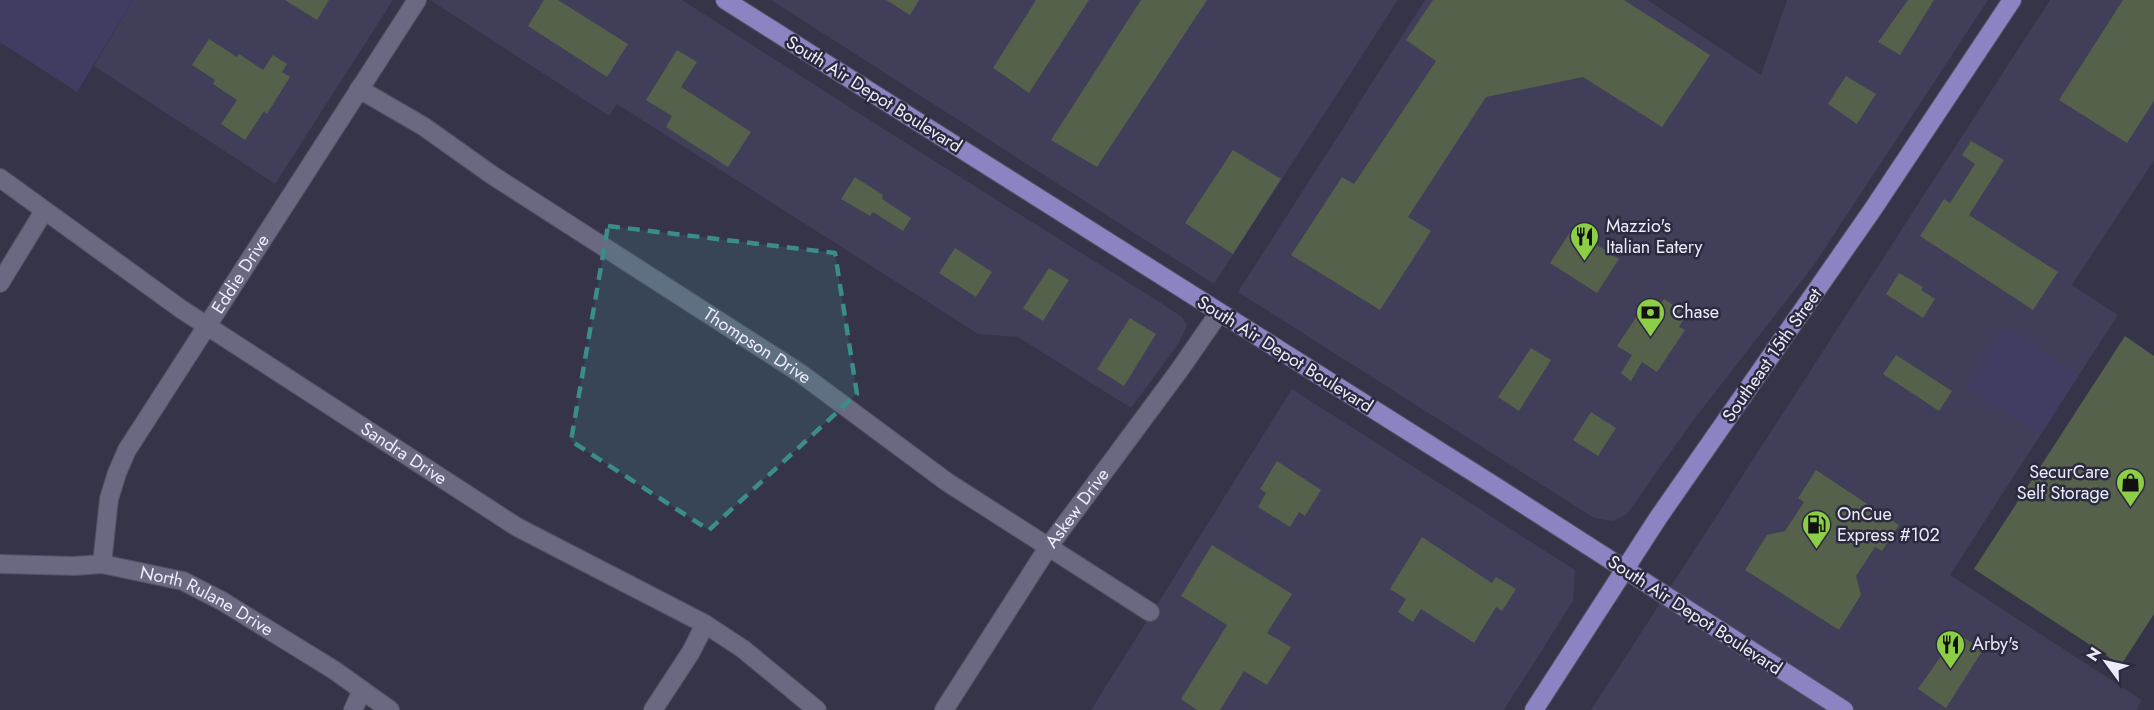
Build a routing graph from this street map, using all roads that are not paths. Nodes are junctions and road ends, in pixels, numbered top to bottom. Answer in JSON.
{"nodes":[{"id":1,"x":417,"y":0,"type":"edge"},
{"id":2,"x":726,"y":0,"type":"edge"},
{"id":3,"x":2012,"y":0,"type":"edge"},
{"id":4,"x":359,"y":89,"type":"junction"},
{"id":5,"x":0,"y":178,"type":"edge"},
{"id":6,"x":44,"y":211,"type":"junction"},
{"id":7,"x":0,"y":283,"type":"edge"},
{"id":8,"x":1219,"y":313,"type":"junction"},
{"id":9,"x":207,"y":326,"type":"junction"},
{"id":10,"x":1049,"y":546,"type":"junction"},
{"id":11,"x":0,"y":564,"type":"edge"},
{"id":12,"x":102,"y":564,"type":"junction"},
{"id":13,"x":1624,"y":569,"type":"junction"},
{"id":14,"x":1150,"y":612,"type":"dead end"},
{"id":15,"x":705,"y":624,"type":"junction"},
{"id":16,"x":362,"y":690,"type":"junction"},
{"id":17,"x":353,"y":710,"type":"edge"},
{"id":18,"x":390,"y":710,"type":"edge"},
{"id":19,"x":653,"y":710,"type":"edge"},
{"id":20,"x":817,"y":710,"type":"edge"},
{"id":21,"x":945,"y":710,"type":"edge"},
{"id":22,"x":1534,"y":710,"type":"edge"},
{"id":23,"x":1844,"y":710,"type":"edge"}],
"edges":[{"from":1,"to":4,"type":"street","name":"Eddie Drive"},
{"from":2,"to":8,"type":"main road","name":"South Air Depot Boulevard"},
{"from":3,"to":13,"type":"main road","name":"Southeast 15th Street"},
{"from":4,"to":9,"type":"street","name":"Eddie Drive"},
{"from":4,"to":10,"type":"street","name":"Thompson Drive"},
{"from":5,"to":6,"type":"street","name":"Sandra Drive"},
{"from":6,"to":7,"type":"street"},
{"from":6,"to":9,"type":"street","name":"Sandra Drive"},
{"from":8,"to":10,"type":"street","name":"Askew Drive"},
{"from":8,"to":13,"type":"main road","name":"South Air Depot Boulevard"},
{"from":9,"to":12,"type":"street","name":"Eddie Drive"},
{"from":9,"to":15,"type":"street","name":"Sandra Drive"},
{"from":10,"to":14,"type":"street","name":"Thompson Drive"},
{"from":10,"to":21,"type":"street","name":"Askew Drive"},
{"from":11,"to":12,"type":"street","name":"North Rulane Drive"},
{"from":12,"to":16,"type":"street","name":"North Rulane Drive"},
{"from":13,"to":22,"type":"main road","name":"Southeast 15th Street"},
{"from":13,"to":23,"type":"main road","name":"South Air Depot Boulevard"},
{"from":15,"to":19,"type":"street"},
{"from":15,"to":20,"type":"street","name":"Sandra Drive"},
{"from":16,"to":17,"type":"street"},
{"from":16,"to":18,"type":"street","name":"North Rulane Drive"}]}
